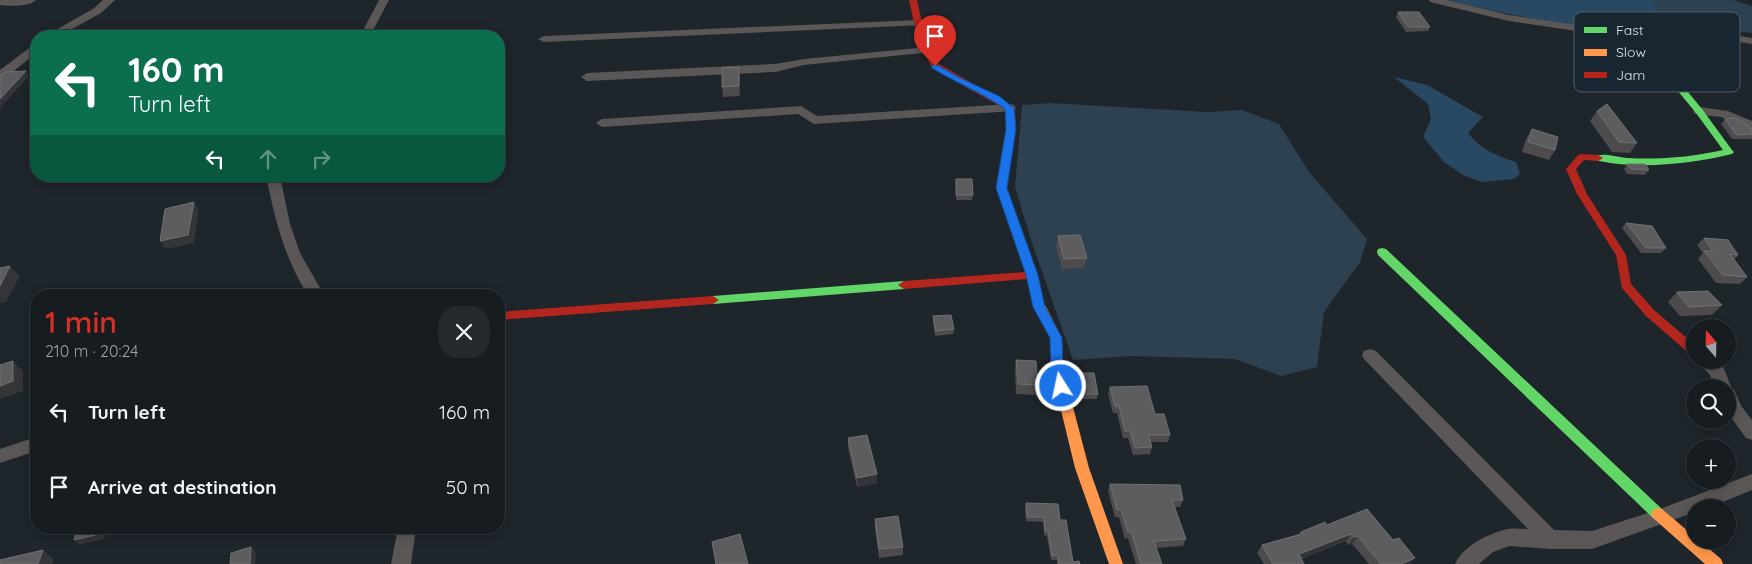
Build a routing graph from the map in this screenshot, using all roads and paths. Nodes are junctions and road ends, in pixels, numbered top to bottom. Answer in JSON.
{"nodes":[{"id":1,"x":30,"y":0,"type":"edge"},
{"id":2,"x":110,"y":0,"type":"edge"},
{"id":3,"x":384,"y":0,"type":"edge"},
{"id":4,"x":913,"y":0,"type":"edge"},
{"id":5,"x":1434,"y":0,"type":"edge"},
{"id":6,"x":0,"y":2,"type":"edge"},
{"id":7,"x":919,"y":23,"type":"junction"},
{"id":8,"x":1574,"y":28,"type":"edge"},
{"id":9,"x":62,"y":30,"type":"edge"},
{"id":10,"x":368,"y":30,"type":"edge"},
{"id":11,"x":544,"y":38,"type":"dead end"},
{"id":12,"x":928,"y":50,"type":"junction"},
{"id":13,"x":30,"y":53,"type":"edge"},
{"id":14,"x":0,"y":76,"type":"edge"},
{"id":15,"x":587,"y":77,"type":"dead end"},
{"id":16,"x":1683,"y":92,"type":"edge"},
{"id":17,"x":1010,"y":108,"type":"junction"},
{"id":18,"x":1698,"y":111,"type":"junction"},
{"id":19,"x":602,"y":123,"type":"dead end"},
{"id":20,"x":1752,"y":126,"type":"edge"},
{"id":21,"x":274,"y":182,"type":"edge"},
{"id":22,"x":1382,"y":252,"type":"dead end"},
{"id":23,"x":1032,"y":275,"type":"junction"},
{"id":24,"x":312,"y":289,"type":"edge"},
{"id":25,"x":505,"y":316,"type":"edge"},
{"id":26,"x":1686,"y":344,"type":"edge"},
{"id":27,"x":1370,"y":355,"type":"dead end"},
{"id":28,"x":1736,"y":413,"type":"edge"},
{"id":29,"x":1752,"y":433,"type":"edge"},
{"id":30,"x":30,"y":446,"type":"edge"},
{"id":31,"x":0,"y":456,"type":"edge"},
{"id":32,"x":1752,"y":482,"type":"edge"},
{"id":33,"x":1662,"y":517,"type":"junction"},
{"id":34,"x":406,"y":534,"type":"edge"},
{"id":35,"x":1551,"y":540,"type":"junction"},
{"id":36,"x":401,"y":564,"type":"edge"},
{"id":37,"x":1116,"y":564,"type":"edge"},
{"id":38,"x":1464,"y":564,"type":"edge"},
{"id":39,"x":1716,"y":564,"type":"edge"}],
"edges":[{"from":1,"to":6,"type":"street"},
{"from":2,"to":9,"type":"street"},
{"from":3,"to":10,"type":"street"},
{"from":4,"to":7,"type":"street"},
{"from":5,"to":8,"type":"street"},
{"from":7,"to":11,"type":"street"},
{"from":7,"to":12,"type":"street"},
{"from":12,"to":15,"type":"street"},
{"from":12,"to":17,"type":"street"},
{"from":13,"to":14,"type":"street"},
{"from":16,"to":18,"type":"street"},
{"from":17,"to":19,"type":"street"},
{"from":17,"to":23,"type":"street"},
{"from":18,"to":20,"type":"street"},
{"from":18,"to":26,"type":"street"},
{"from":21,"to":24,"type":"street"},
{"from":22,"to":33,"type":"street"},
{"from":23,"to":25,"type":"street"},
{"from":23,"to":37,"type":"street"},
{"from":27,"to":35,"type":"street"},
{"from":28,"to":29,"type":"street"},
{"from":30,"to":31,"type":"street"},
{"from":32,"to":33,"type":"street"},
{"from":33,"to":35,"type":"street"},
{"from":33,"to":39,"type":"street"},
{"from":34,"to":36,"type":"street"},
{"from":35,"to":38,"type":"street"}]}
